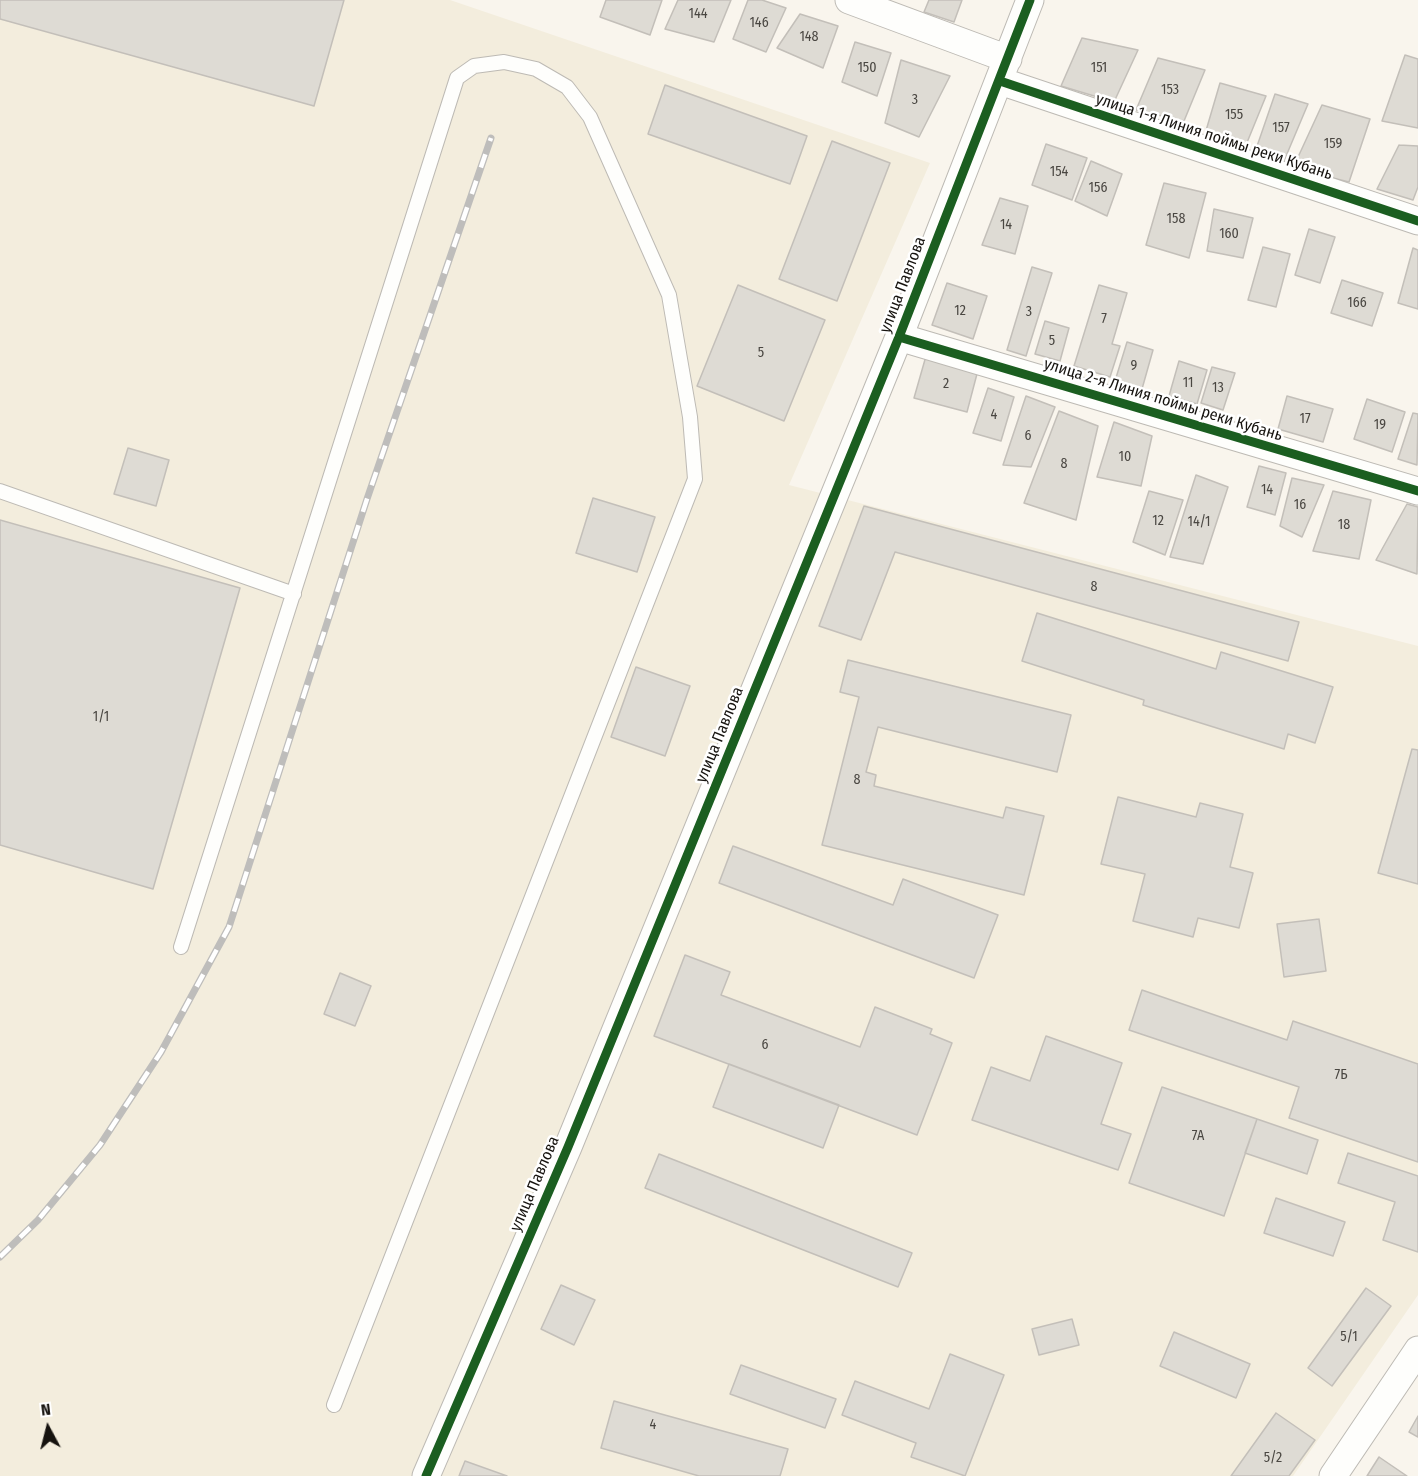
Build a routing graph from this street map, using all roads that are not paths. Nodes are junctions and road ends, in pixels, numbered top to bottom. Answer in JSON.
{"nodes":[{"id":1,"x":849,"y":0,"type":"edge"},
{"id":2,"x":1030,"y":0,"type":"edge"},
{"id":3,"x":1004,"y":70,"type":"junction"},
{"id":4,"x":1418,"y":221,"type":"edge"},
{"id":5,"x":899,"y":337,"type":"junction"},
{"id":6,"x":0,"y":491,"type":"edge"},
{"id":7,"x":1418,"y":492,"type":"edge"},
{"id":8,"x":294,"y":594,"type":"junction"},
{"id":9,"x":181,"y":947,"type":"dead end"},
{"id":10,"x":1418,"y":1350,"type":"edge"},
{"id":11,"x":334,"y":1405,"type":"dead end"},
{"id":12,"x":426,"y":1476,"type":"edge"},
{"id":13,"x":1333,"y":1476,"type":"edge"}],
"edges":[{"from":1,"to":3,"type":"street","name":"улица 1-я Линия поймы реки Кубань"},
{"from":2,"to":3,"type":"street","name":"улица Павлова"},
{"from":3,"to":4,"type":"street","name":"улица 1-я Линия поймы реки Кубань"},
{"from":3,"to":5,"type":"street","name":"улица Павлова"},
{"from":5,"to":7,"type":"street","name":"улица 2-я Линия поймы реки Кубань"},
{"from":5,"to":12,"type":"street","name":"улица Павлова"},
{"from":6,"to":8,"type":"lane"},
{"from":8,"to":9,"type":"lane"},
{"from":8,"to":11,"type":"lane"},
{"from":10,"to":13,"type":"street"}]}
